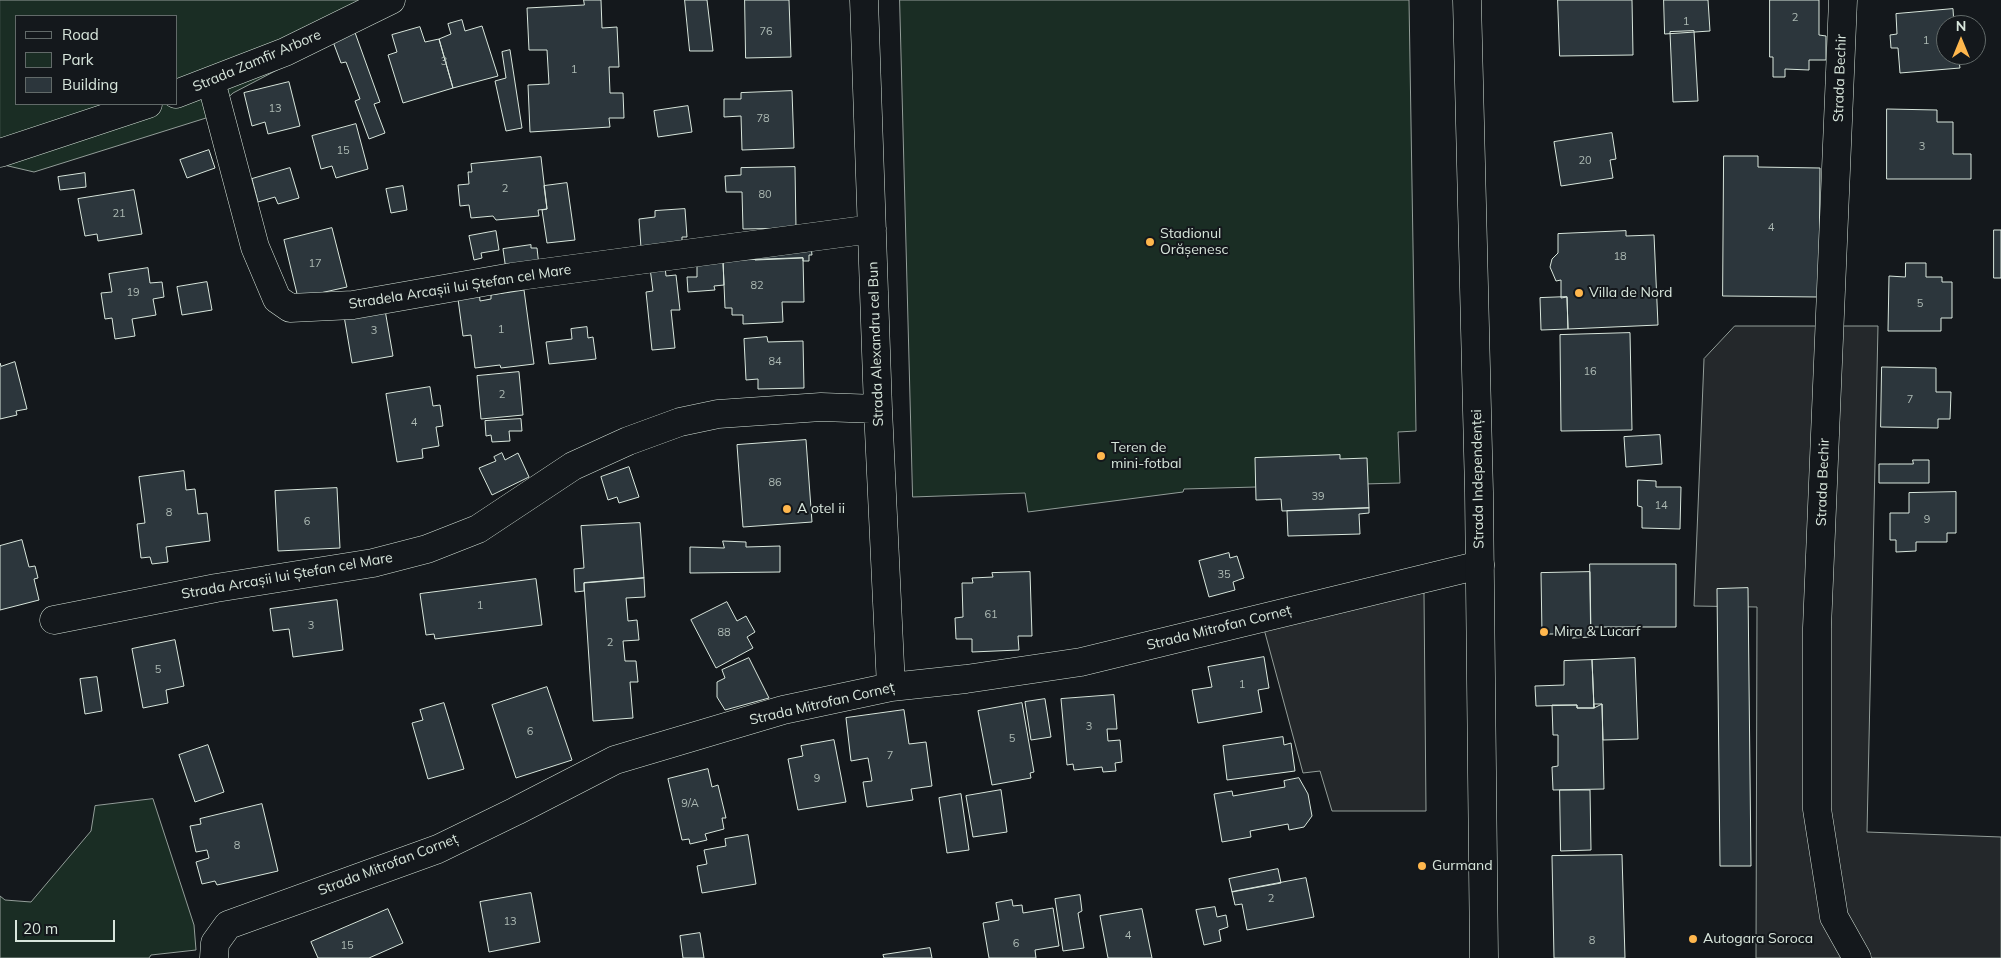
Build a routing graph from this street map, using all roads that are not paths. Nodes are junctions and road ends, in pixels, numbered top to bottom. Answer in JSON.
{"nodes":[{"id":1,"x":391,"y":0,"type":"edge"},
{"id":2,"x":864,"y":0,"type":"edge"},
{"id":3,"x":1468,"y":0,"type":"edge"},
{"id":4,"x":1843,"y":0,"type":"edge"},
{"id":5,"x":211,"y":81,"type":"junction"},
{"id":6,"x":178,"y":93,"type":"edge"},
{"id":7,"x":145,"y":105,"type":"edge"},
{"id":8,"x":0,"y":152,"type":"edge"},
{"id":9,"x":872,"y":229,"type":"junction"},
{"id":10,"x":878,"y":409,"type":"junction"},
{"id":11,"x":1480,"y":565,"type":"junction"},
{"id":12,"x":54,"y":620,"type":"dead end"},
{"id":13,"x":891,"y":687,"type":"junction"},
{"id":14,"x":214,"y":958,"type":"edge"},
{"id":15,"x":1483,"y":958,"type":"edge"},
{"id":16,"x":1857,"y":958,"type":"edge"}],
"edges":[{"from":1,"to":5,"type":"street","name":"Strada Zamfir Arbore"},
{"from":2,"to":9,"type":"street","name":"Strada Alexandru cel Bun"},
{"from":3,"to":11,"type":"street","name":"Strada Independenței"},
{"from":4,"to":16,"type":"street","name":"Strada Bechir"},
{"from":5,"to":6,"type":"street","name":"Strada Zamfir Arbore"},
{"from":5,"to":9,"type":"street","name":"Stradela Arcașii lui Ștefan cel Mare"},
{"from":7,"to":8,"type":"street"},
{"from":9,"to":10,"type":"street","name":"Strada Alexandru cel Bun"},
{"from":10,"to":12,"type":"street","name":"Strada Arcașii lui Ștefan cel Mare"},
{"from":10,"to":13,"type":"street","name":"Strada Alexandru cel Bun"},
{"from":11,"to":13,"type":"street","name":"Strada Mitrofan Corneț"},
{"from":11,"to":15,"type":"street","name":"Strada Independenței"},
{"from":13,"to":14,"type":"street","name":"Strada Mitrofan Corneț"}]}
